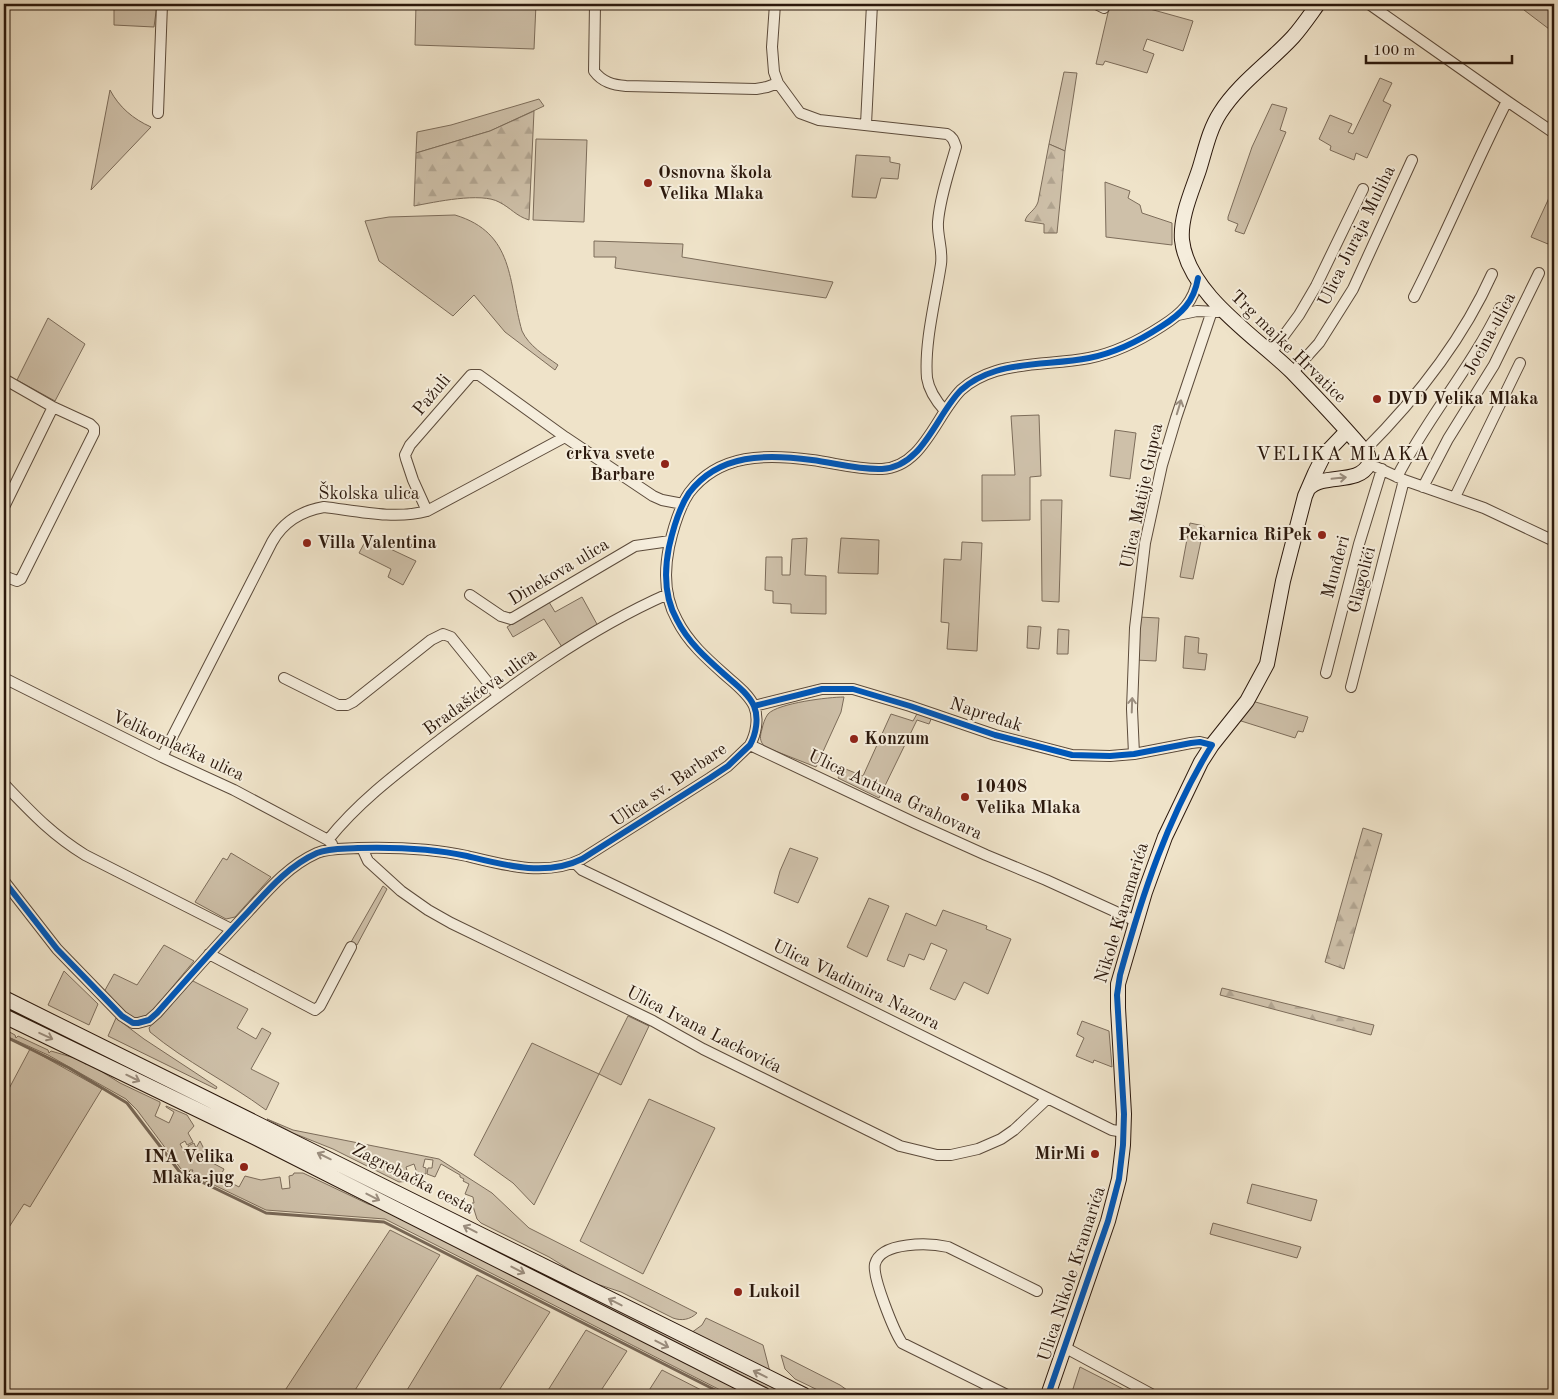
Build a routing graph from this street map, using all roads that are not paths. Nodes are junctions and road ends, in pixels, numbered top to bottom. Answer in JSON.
{"nodes":[{"id":1,"x":162,"y":4,"type":"edge"},
{"id":2,"x":595,"y":4,"type":"edge"},
{"id":3,"x":775,"y":4,"type":"edge"},
{"id":4,"x":872,"y":4,"type":"edge"},
{"id":5,"x":1311,"y":4,"type":"edge"},
{"id":6,"x":1318,"y":4,"type":"edge"},
{"id":7,"x":1369,"y":4,"type":"edge"},
{"id":8,"x":1307,"y":20,"type":"junction"},
{"id":9,"x":778,"y":82,"type":"junction"},
{"id":10,"x":1506,"y":101,"type":"junction"},
{"id":11,"x":158,"y":113,"type":"dead end"},
{"id":12,"x":866,"y":124,"type":"junction"},
{"id":13,"x":1554,"y":133,"type":"edge"},
{"id":14,"x":1412,"y":160,"type":"dead end"},
{"id":15,"x":1363,"y":189,"type":"dead end"},
{"id":16,"x":1539,"y":273,"type":"dead end"},
{"id":17,"x":1492,"y":274,"type":"dead end"},
{"id":18,"x":1198,"y":278,"type":"junction"},
{"id":19,"x":1414,"y":297,"type":"dead end"},
{"id":20,"x":1500,"y":308,"type":"dead end"},
{"id":21,"x":1212,"y":311,"type":"junction"},
{"id":22,"x":1177,"y":315,"type":"junction"},
{"id":23,"x":1227,"y":316,"type":"junction"},
{"id":24,"x":1271,"y":353,"type":"junction"},
{"id":25,"x":1520,"y":363,"type":"dead end"},
{"id":26,"x":1292,"y":373,"type":"junction"},
{"id":27,"x":4,"y":379,"type":"edge"},
{"id":28,"x":53,"y":406,"type":"junction"},
{"id":29,"x":945,"y":411,"type":"junction"},
{"id":30,"x":1347,"y":431,"type":"junction"},
{"id":31,"x":565,"y":437,"type":"junction"},
{"id":32,"x":1372,"y":461,"type":"junction"},
{"id":33,"x":1400,"y":478,"type":"junction"},
{"id":34,"x":1424,"y":487,"type":"junction"},
{"id":35,"x":1308,"y":489,"type":"junction"},
{"id":36,"x":1455,"y":497,"type":"junction"},
{"id":37,"x":683,"y":504,"type":"junction"},
{"id":38,"x":4,"y":507,"type":"edge"},
{"id":39,"x":428,"y":511,"type":"junction"},
{"id":40,"x":670,"y":541,"type":"junction"},
{"id":41,"x":1554,"y":541,"type":"edge"},
{"id":42,"x":4,"y":576,"type":"edge"},
{"id":43,"x":668,"y":594,"type":"junction"},
{"id":44,"x":470,"y":595,"type":"dead end"},
{"id":45,"x":1326,"y":673,"type":"dead end"},
{"id":46,"x":4,"y":678,"type":"edge"},
{"id":47,"x":284,"y":678,"type":"dead end"},
{"id":48,"x":1351,"y":687,"type":"dead end"},
{"id":49,"x":498,"y":695,"type":"junction"},
{"id":50,"x":754,"y":706,"type":"junction"},
{"id":51,"x":750,"y":745,"type":"junction"},
{"id":52,"x":1212,"y":745,"type":"junction"},
{"id":53,"x":1134,"y":754,"type":"junction"},
{"id":54,"x":162,"y":757,"type":"junction"},
{"id":55,"x":4,"y":784,"type":"edge"},
{"id":56,"x":328,"y":840,"type":"junction"},
{"id":57,"x":362,"y":848,"type":"junction"},
{"id":58,"x":334,"y":849,"type":"junction"},
{"id":59,"x":575,"y":863,"type":"junction"},
{"id":60,"x":4,"y":880,"type":"edge"},
{"id":61,"x":1136,"y":921,"type":"junction"},
{"id":62,"x":231,"y":929,"type":"junction"},
{"id":63,"x":351,"y":947,"type":"dead end"},
{"id":64,"x":209,"y":954,"type":"junction"},
{"id":65,"x":4,"y":998,"type":"edge"},
{"id":66,"x":4,"y":1016,"type":"edge"},
{"id":67,"x":1048,"y":1099,"type":"junction"},
{"id":68,"x":1124,"y":1132,"type":"junction"},
{"id":69,"x":1037,"y":1291,"type":"dead end"},
{"id":70,"x":1064,"y":1347,"type":"junction"},
{"id":71,"x":764,"y":1395,"type":"edge"},
{"id":72,"x":804,"y":1395,"type":"edge"},
{"id":73,"x":1007,"y":1395,"type":"edge"},
{"id":74,"x":1048,"y":1395,"type":"edge"},
{"id":75,"x":1153,"y":1395,"type":"edge"}],
"edges":[{"from":1,"to":11,"type":"street"},
{"from":2,"to":9,"type":"street"},
{"from":3,"to":9,"type":"street"},
{"from":4,"to":12,"type":"street"},
{"from":5,"to":8,"type":"street"},
{"from":6,"to":8,"type":"main road","name":"Trg majke Hrvatice"},
{"from":7,"to":10,"type":"street"},
{"from":8,"to":18,"type":"main road","name":"Trg majke Hrvatice"},
{"from":9,"to":12,"type":"street"},
{"from":10,"to":13,"type":"street"},
{"from":10,"to":19,"type":"street"},
{"from":12,"to":29,"type":"street"},
{"from":14,"to":26,"type":"street","name":"Ulica Juraja Muliha"},
{"from":15,"to":24,"type":"street"},
{"from":16,"to":34,"type":"street","name":"Jocina ulica"},
{"from":17,"to":32,"type":"street"},
{"from":18,"to":22,"type":"street"},
{"from":18,"to":23,"type":"main road","name":"Trg majke Hrvatice"},
{"from":20,"to":33,"type":"street","name":"Glagolići"},
{"from":21,"to":22,"type":"street"},
{"from":21,"to":23,"type":"street"},
{"from":53,"to":21,"type":"street","name":"Ulica Matije Gupca","one_way":true},
{"from":22,"to":29,"type":"street"},
{"from":23,"to":24,"type":"main road","name":"Trg majke Hrvatice"},
{"from":24,"to":26,"type":"main road","name":"Trg majke Hrvatice"},
{"from":25,"to":36,"type":"street"},
{"from":26,"to":30,"type":"main road","name":"Trg majke Hrvatice"},
{"from":27,"to":28,"type":"street"},
{"from":28,"to":38,"type":"street"},
{"from":28,"to":42,"type":"street"},
{"from":29,"to":37,"type":"street"},
{"from":30,"to":32,"type":"main road","name":"Trg majke Hrvatice"},
{"from":30,"to":35,"type":"main road","name":"Nikole Karamarića"},
{"from":31,"to":37,"type":"street"},
{"from":31,"to":39,"type":"street","name":"Školska ulica"},
{"from":31,"to":39,"type":"street","name":"Pažuli"},
{"from":32,"to":33,"type":"street"},
{"from":35,"to":32,"type":"main road","one_way":true},
{"from":32,"to":45,"type":"street","name":"Munđeri"},
{"from":33,"to":34,"type":"street"},
{"from":33,"to":48,"type":"street","name":"Glagolići"},
{"from":34,"to":36,"type":"street"},
{"from":35,"to":52,"type":"main road","name":"Nikole Karamarića"},
{"from":36,"to":41,"type":"street"},
{"from":37,"to":40,"type":"street"},
{"from":39,"to":54,"type":"street","name":"Školska ulica"},
{"from":40,"to":43,"type":"street"},
{"from":40,"to":44,"type":"street","name":"Dinekova ulica"},
{"from":43,"to":49,"type":"street","name":"Bradašićeva ulica"},
{"from":43,"to":50,"type":"street"},
{"from":46,"to":54,"type":"street","name":"Velikomlačka ulica"},
{"from":47,"to":49,"type":"street"},
{"from":49,"to":56,"type":"street","name":"Bradašićeva ulica"},
{"from":50,"to":51,"type":"street","name":"Ulica sv. Barbare"},
{"from":50,"to":53,"type":"street","name":"Napredak"},
{"from":51,"to":59,"type":"street","name":"Ulica sv. Barbare"},
{"from":51,"to":61,"type":"street","name":"Ulica Antuna Grahovara"},
{"from":52,"to":53,"type":"street","name":"Napredak"},
{"from":52,"to":61,"type":"main road","name":"Nikole Karamarića"},
{"from":54,"to":56,"type":"street","name":"Velikomlačka ulica"},
{"from":55,"to":62,"type":"street"},
{"from":56,"to":58,"type":"street","name":"Velikomlačka ulica"},
{"from":57,"to":58,"type":"street","name":"Ulica sv. Barbare"},
{"from":57,"to":59,"type":"street","name":"Ulica sv. Barbare"},
{"from":57,"to":67,"type":"street","name":"Ulica Ivana Lackovića"},
{"from":58,"to":62,"type":"street","name":"Ulica sv. Barbare"},
{"from":59,"to":67,"type":"street","name":"Ulica Vladimira Nazora"},
{"from":60,"to":64,"type":"street","name":"Ulica sv. Barbare"},
{"from":61,"to":68,"type":"main road","name":"Nikole Karamarića"},
{"from":62,"to":64,"type":"street","name":"Ulica sv. Barbare"},
{"from":63,"to":64,"type":"street"},
{"from":72,"to":65,"type":"main road","name":"Zagrebačka cesta","one_way":true},
{"from":66,"to":71,"type":"main road","name":"Zagrebačka cesta","one_way":true},
{"from":67,"to":68,"type":"street","name":"Ulica Vladimira Nazora"},
{"from":68,"to":70,"type":"main road","name":"Ulica Nikole Kramarića"},
{"from":69,"to":73,"type":"street"},
{"from":70,"to":74,"type":"main road","name":"Ulica Nikole Kramarića"},
{"from":70,"to":75,"type":"street"}]}
